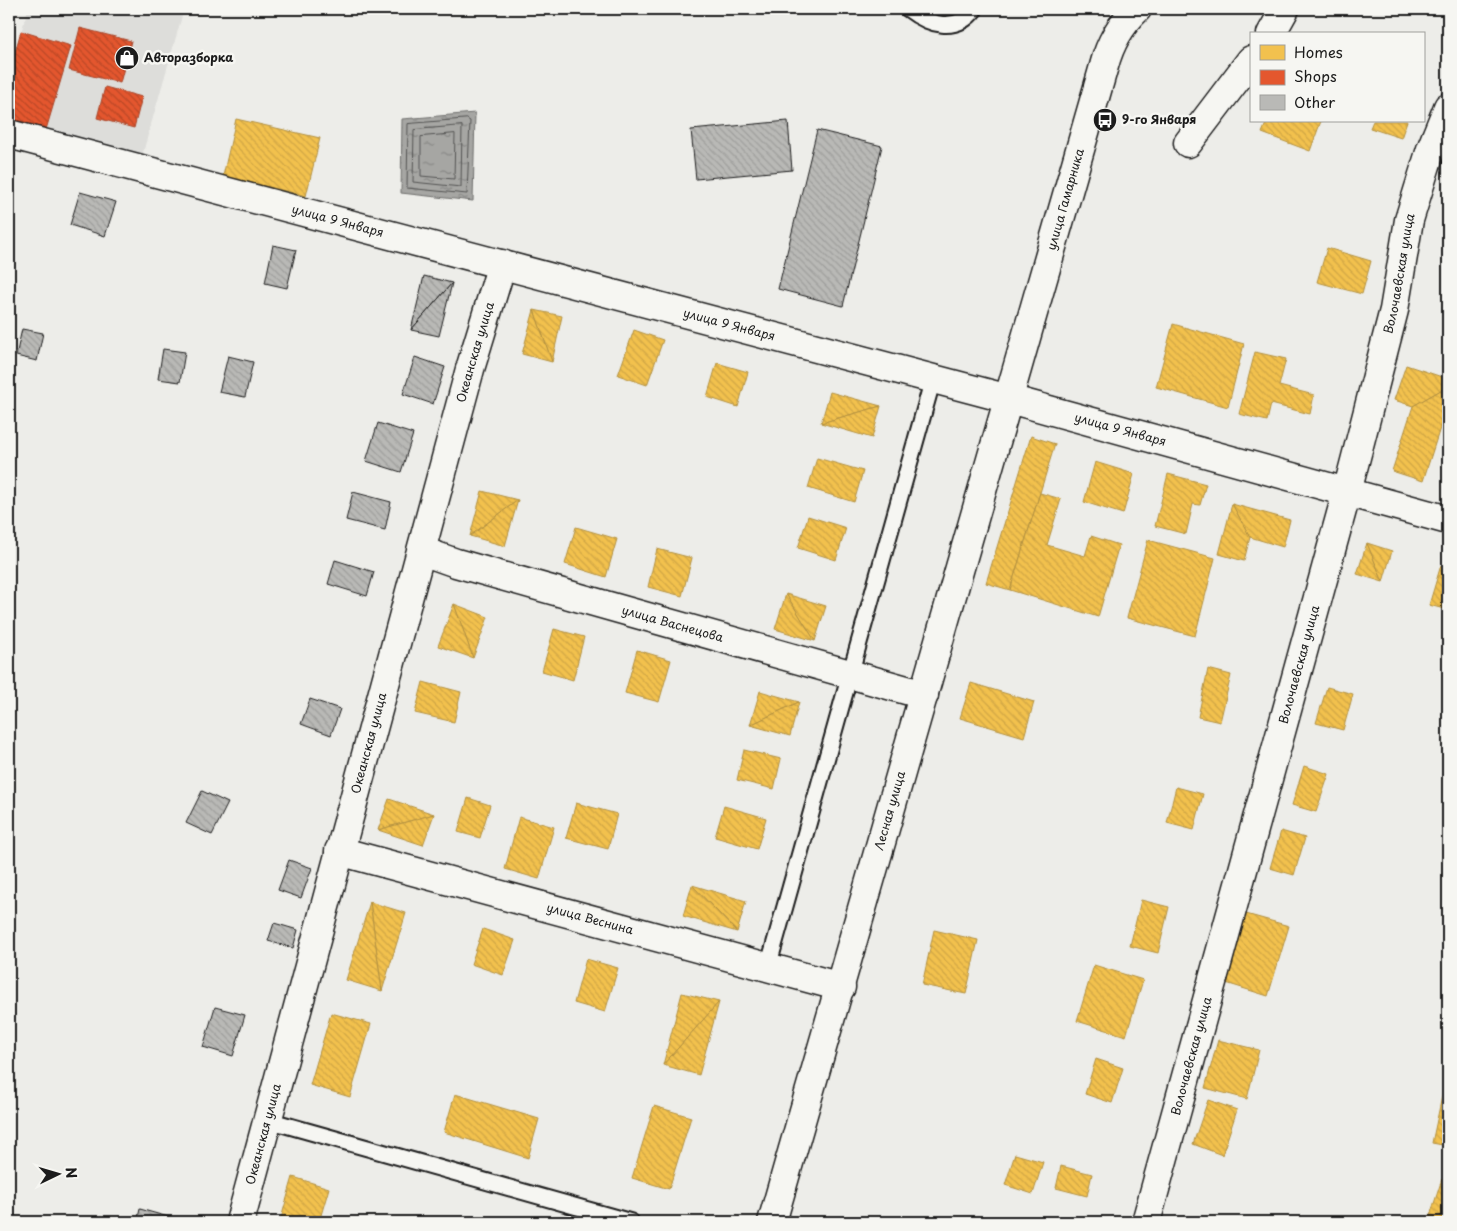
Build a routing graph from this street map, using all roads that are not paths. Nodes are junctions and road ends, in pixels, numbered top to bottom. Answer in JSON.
{"nodes":[{"id":1,"x":908,"y":9,"type":"edge"},
{"id":2,"x":975,"y":9,"type":"edge"},
{"id":3,"x":1115,"y":9,"type":"edge"},
{"id":4,"x":1137,"y":9,"type":"edge"},
{"id":5,"x":1285,"y":9,"type":"edge"},
{"id":6,"x":1272,"y":32,"type":"edge"},
{"id":7,"x":1110,"y":46,"type":"junction"},
{"id":8,"x":1250,"y":61,"type":"edge"},
{"id":9,"x":1448,"y":107,"type":"edge"},
{"id":10,"x":9,"y":134,"type":"edge"},
{"id":11,"x":1188,"y":143,"type":"dead end"},
{"id":12,"x":502,"y":264,"type":"junction"},
{"id":13,"x":933,"y":379,"type":"junction"},
{"id":14,"x":1009,"y":399,"type":"junction"},
{"id":15,"x":1347,"y":492,"type":"junction"},
{"id":16,"x":1448,"y":520,"type":"edge"},
{"id":17,"x":422,"y":551,"type":"junction"},
{"id":18,"x":849,"y":674,"type":"junction"},
{"id":19,"x":924,"y":695,"type":"junction"},
{"id":20,"x":338,"y":851,"type":"junction"},
{"id":21,"x":768,"y":967,"type":"junction"},
{"id":22,"x":841,"y":987,"type":"junction"},
{"id":23,"x":268,"y":1120,"type":"junction"},
{"id":24,"x":240,"y":1222,"type":"edge"},
{"id":25,"x":631,"y":1222,"type":"edge"},
{"id":26,"x":772,"y":1222,"type":"edge"},
{"id":27,"x":1146,"y":1222,"type":"edge"}],
"edges":[{"from":1,"to":2,"type":"lane"},
{"from":3,"to":7,"type":"lane"},
{"from":4,"to":7,"type":"street","name":"улица Гамарника"},
{"from":5,"to":6,"type":"street"},
{"from":7,"to":14,"type":"street","name":"улица Гамарника"},
{"from":8,"to":11,"type":"street"},
{"from":9,"to":15,"type":"street","name":"Волочаевская улица"},
{"from":10,"to":12,"type":"street","name":"улица 9 Января"},
{"from":12,"to":13,"type":"street","name":"улица 9 Января"},
{"from":12,"to":17,"type":"street","name":"Океанская улица"},
{"from":13,"to":14,"type":"street","name":"улица 9 Января"},
{"from":13,"to":18,"type":"lane"},
{"from":14,"to":15,"type":"street","name":"улица 9 Января"},
{"from":14,"to":19,"type":"street","name":"Лесная улица"},
{"from":15,"to":16,"type":"street","name":"улица 9 Января"},
{"from":15,"to":27,"type":"street","name":"Волочаевская улица"},
{"from":17,"to":18,"type":"street","name":"улица Васнецова"},
{"from":17,"to":20,"type":"street","name":"Океанская улица"},
{"from":18,"to":19,"type":"street","name":"улица Васнецова"},
{"from":18,"to":21,"type":"lane"},
{"from":19,"to":22,"type":"street","name":"Лесная улица"},
{"from":20,"to":21,"type":"street","name":"улица Веснина"},
{"from":20,"to":23,"type":"street","name":"Океанская улица"},
{"from":21,"to":22,"type":"street","name":"улица Веснина"},
{"from":22,"to":26,"type":"street","name":"Лесная улица"},
{"from":23,"to":24,"type":"street","name":"Океанская улица"},
{"from":23,"to":25,"type":"lane"}]}
